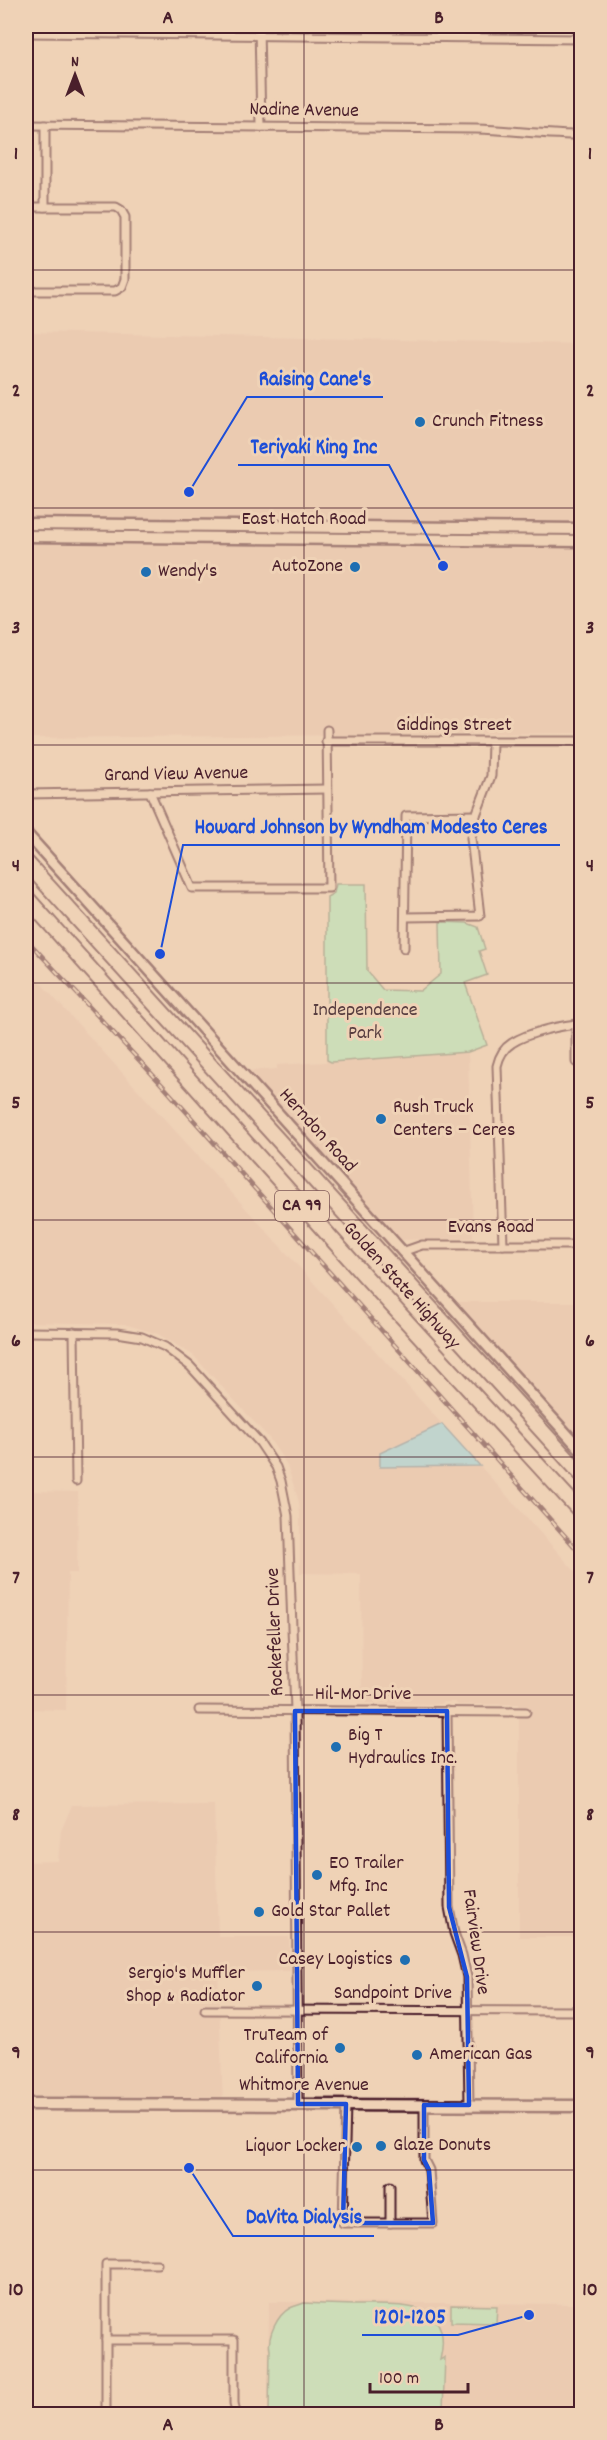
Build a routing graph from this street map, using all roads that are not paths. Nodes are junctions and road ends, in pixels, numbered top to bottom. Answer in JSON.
{"nodes":[{"id":1,"x":259,"y":26,"type":"edge"},
{"id":2,"x":26,"y":33,"type":"edge"},
{"id":3,"x":260,"y":36,"type":"junction"},
{"id":4,"x":582,"y":39,"type":"edge"},
{"id":5,"x":26,"y":125,"type":"edge"},
{"id":6,"x":45,"y":125,"type":"junction"},
{"id":7,"x":261,"y":127,"type":"junction"},
{"id":8,"x":582,"y":135,"type":"edge"},
{"id":9,"x":26,"y":207,"type":"edge"},
{"id":10,"x":45,"y":207,"type":"junction"},
{"id":11,"x":26,"y":291,"type":"edge"},
{"id":12,"x":26,"y":524,"type":"edge"},
{"id":13,"x":582,"y":529,"type":"edge"},
{"id":14,"x":26,"y":536,"type":"edge"},
{"id":15,"x":582,"y":541,"type":"edge"},
{"id":16,"x":327,"y":730,"type":"dead end"},
{"id":17,"x":326,"y":741,"type":"junction"},
{"id":18,"x":582,"y":741,"type":"edge"},
{"id":19,"x":492,"y":742,"type":"junction"},
{"id":20,"x":327,"y":789,"type":"junction"},
{"id":21,"x":150,"y":792,"type":"junction"},
{"id":22,"x":26,"y":794,"type":"edge"},
{"id":23,"x":476,"y":815,"type":"junction"},
{"id":24,"x":26,"y":834,"type":"edge"},
{"id":25,"x":26,"y":862,"type":"edge"},
{"id":26,"x":26,"y":898,"type":"edge"},
{"id":27,"x":405,"y":917,"type":"junction"},
{"id":28,"x":404,"y":948,"type":"dead end"},
{"id":29,"x":579,"y":1024,"type":"edge"},
{"id":30,"x":576,"y":1062,"type":"dead end"},
{"id":31,"x":503,"y":1245,"type":"junction"},
{"id":32,"x":582,"y":1245,"type":"edge"},
{"id":33,"x":402,"y":1252,"type":"junction"},
{"id":34,"x":26,"y":1332,"type":"edge"},
{"id":35,"x":74,"y":1332,"type":"junction"},
{"id":36,"x":582,"y":1451,"type":"edge"},
{"id":37,"x":582,"y":1475,"type":"edge"},
{"id":38,"x":76,"y":1481,"type":"dead end"},
{"id":39,"x":582,"y":1513,"type":"edge"},
{"id":40,"x":200,"y":1710,"type":"dead end"},
{"id":41,"x":295,"y":1711,"type":"junction"},
{"id":42,"x":447,"y":1712,"type":"junction"},
{"id":43,"x":526,"y":1712,"type":"dead end"},
{"id":44,"x":205,"y":2010,"type":"dead end"},
{"id":45,"x":297,"y":2010,"type":"junction"},
{"id":46,"x":467,"y":2011,"type":"junction"},
{"id":47,"x":582,"y":2011,"type":"edge"},
{"id":48,"x":26,"y":2104,"type":"edge"},
{"id":49,"x":298,"y":2104,"type":"junction"},
{"id":50,"x":346,"y":2104,"type":"junction"},
{"id":51,"x":423,"y":2105,"type":"junction"},
{"id":52,"x":469,"y":2105,"type":"junction"},
{"id":53,"x":582,"y":2106,"type":"edge"},
{"id":54,"x":390,"y":2186,"type":"dead end"},
{"id":55,"x":390,"y":2223,"type":"junction"},
{"id":56,"x":157,"y":2264,"type":"dead end"},
{"id":57,"x":106,"y":2340,"type":"junction"},
{"id":58,"x":106,"y":2415,"type":"edge"},
{"id":59,"x":236,"y":2415,"type":"edge"}],
"edges":[{"from":1,"to":3,"type":"street"},
{"from":2,"to":3,"type":"street"},
{"from":3,"to":4,"type":"street"},
{"from":3,"to":7,"type":"street"},
{"from":5,"to":6,"type":"street","name":"Nadine Avenue"},
{"from":6,"to":7,"type":"street","name":"Nadine Avenue"},
{"from":6,"to":10,"type":"street"},
{"from":7,"to":8,"type":"street","name":"Nadine Avenue"},
{"from":9,"to":10,"type":"street"},
{"from":10,"to":11,"type":"street"},
{"from":12,"to":13,"type":"main road","name":"East Hatch Road"},
{"from":14,"to":15,"type":"main road","name":"East Hatch Road"},
{"from":16,"to":17,"type":"street"},
{"from":17,"to":19,"type":"street","name":"Giddings Street"},
{"from":17,"to":20,"type":"street"},
{"from":18,"to":19,"type":"street","name":"Giddings Street"},
{"from":19,"to":23,"type":"street"},
{"from":20,"to":21,"type":"street","name":"Grand View Avenue"},
{"from":20,"to":21,"type":"street"},
{"from":21,"to":22,"type":"street","name":"Grand View Avenue"},
{"from":23,"to":27,"type":"street"},
{"from":23,"to":27,"type":"street"},
{"from":24,"to":33,"type":"street","name":"Herndon Road"},
{"from":25,"to":37,"type":"highway","name":"Golden State Highway","number":"CA 99"},
{"from":26,"to":39,"type":"highway","name":"Golden State Highway","number":"CA 99"},
{"from":27,"to":28,"type":"street"},
{"from":29,"to":30,"type":"street"},
{"from":29,"to":31,"type":"street"},
{"from":31,"to":32,"type":"street","name":"Evans Road"},
{"from":31,"to":33,"type":"street","name":"Evans Road"},
{"from":33,"to":36,"type":"street","name":"Herndon Road"},
{"from":34,"to":35,"type":"street","name":"Rockefeller Drive"},
{"from":35,"to":38,"type":"street"},
{"from":35,"to":41,"type":"street","name":"Rockefeller Drive"},
{"from":40,"to":41,"type":"street","name":"Hil-Mor Drive"},
{"from":41,"to":42,"type":"street","name":"Hil-Mor Drive"},
{"from":41,"to":45,"type":"street","name":"Rockefeller Drive"},
{"from":42,"to":43,"type":"street","name":"Hil-Mor Drive"},
{"from":42,"to":46,"type":"street","name":"Fairview Drive"},
{"from":44,"to":45,"type":"street","name":"Sandpoint Drive"},
{"from":45,"to":46,"type":"street","name":"Sandpoint Drive"},
{"from":45,"to":49,"type":"street","name":"Rockefeller Drive"},
{"from":46,"to":47,"type":"street","name":"Sandpoint Drive"},
{"from":46,"to":52,"type":"street","name":"Fairview Drive"},
{"from":48,"to":49,"type":"main road","name":"Whitmore Avenue"},
{"from":49,"to":50,"type":"main road","name":"Whitmore Avenue"},
{"from":50,"to":51,"type":"main road","name":"Whitmore Avenue"},
{"from":50,"to":55,"type":"street"},
{"from":51,"to":52,"type":"main road","name":"Whitmore Avenue"},
{"from":51,"to":55,"type":"street"},
{"from":52,"to":53,"type":"main road","name":"Whitmore Avenue"},
{"from":54,"to":55,"type":"street"},
{"from":56,"to":57,"type":"street"},
{"from":57,"to":58,"type":"street"},
{"from":57,"to":59,"type":"street"}]}
